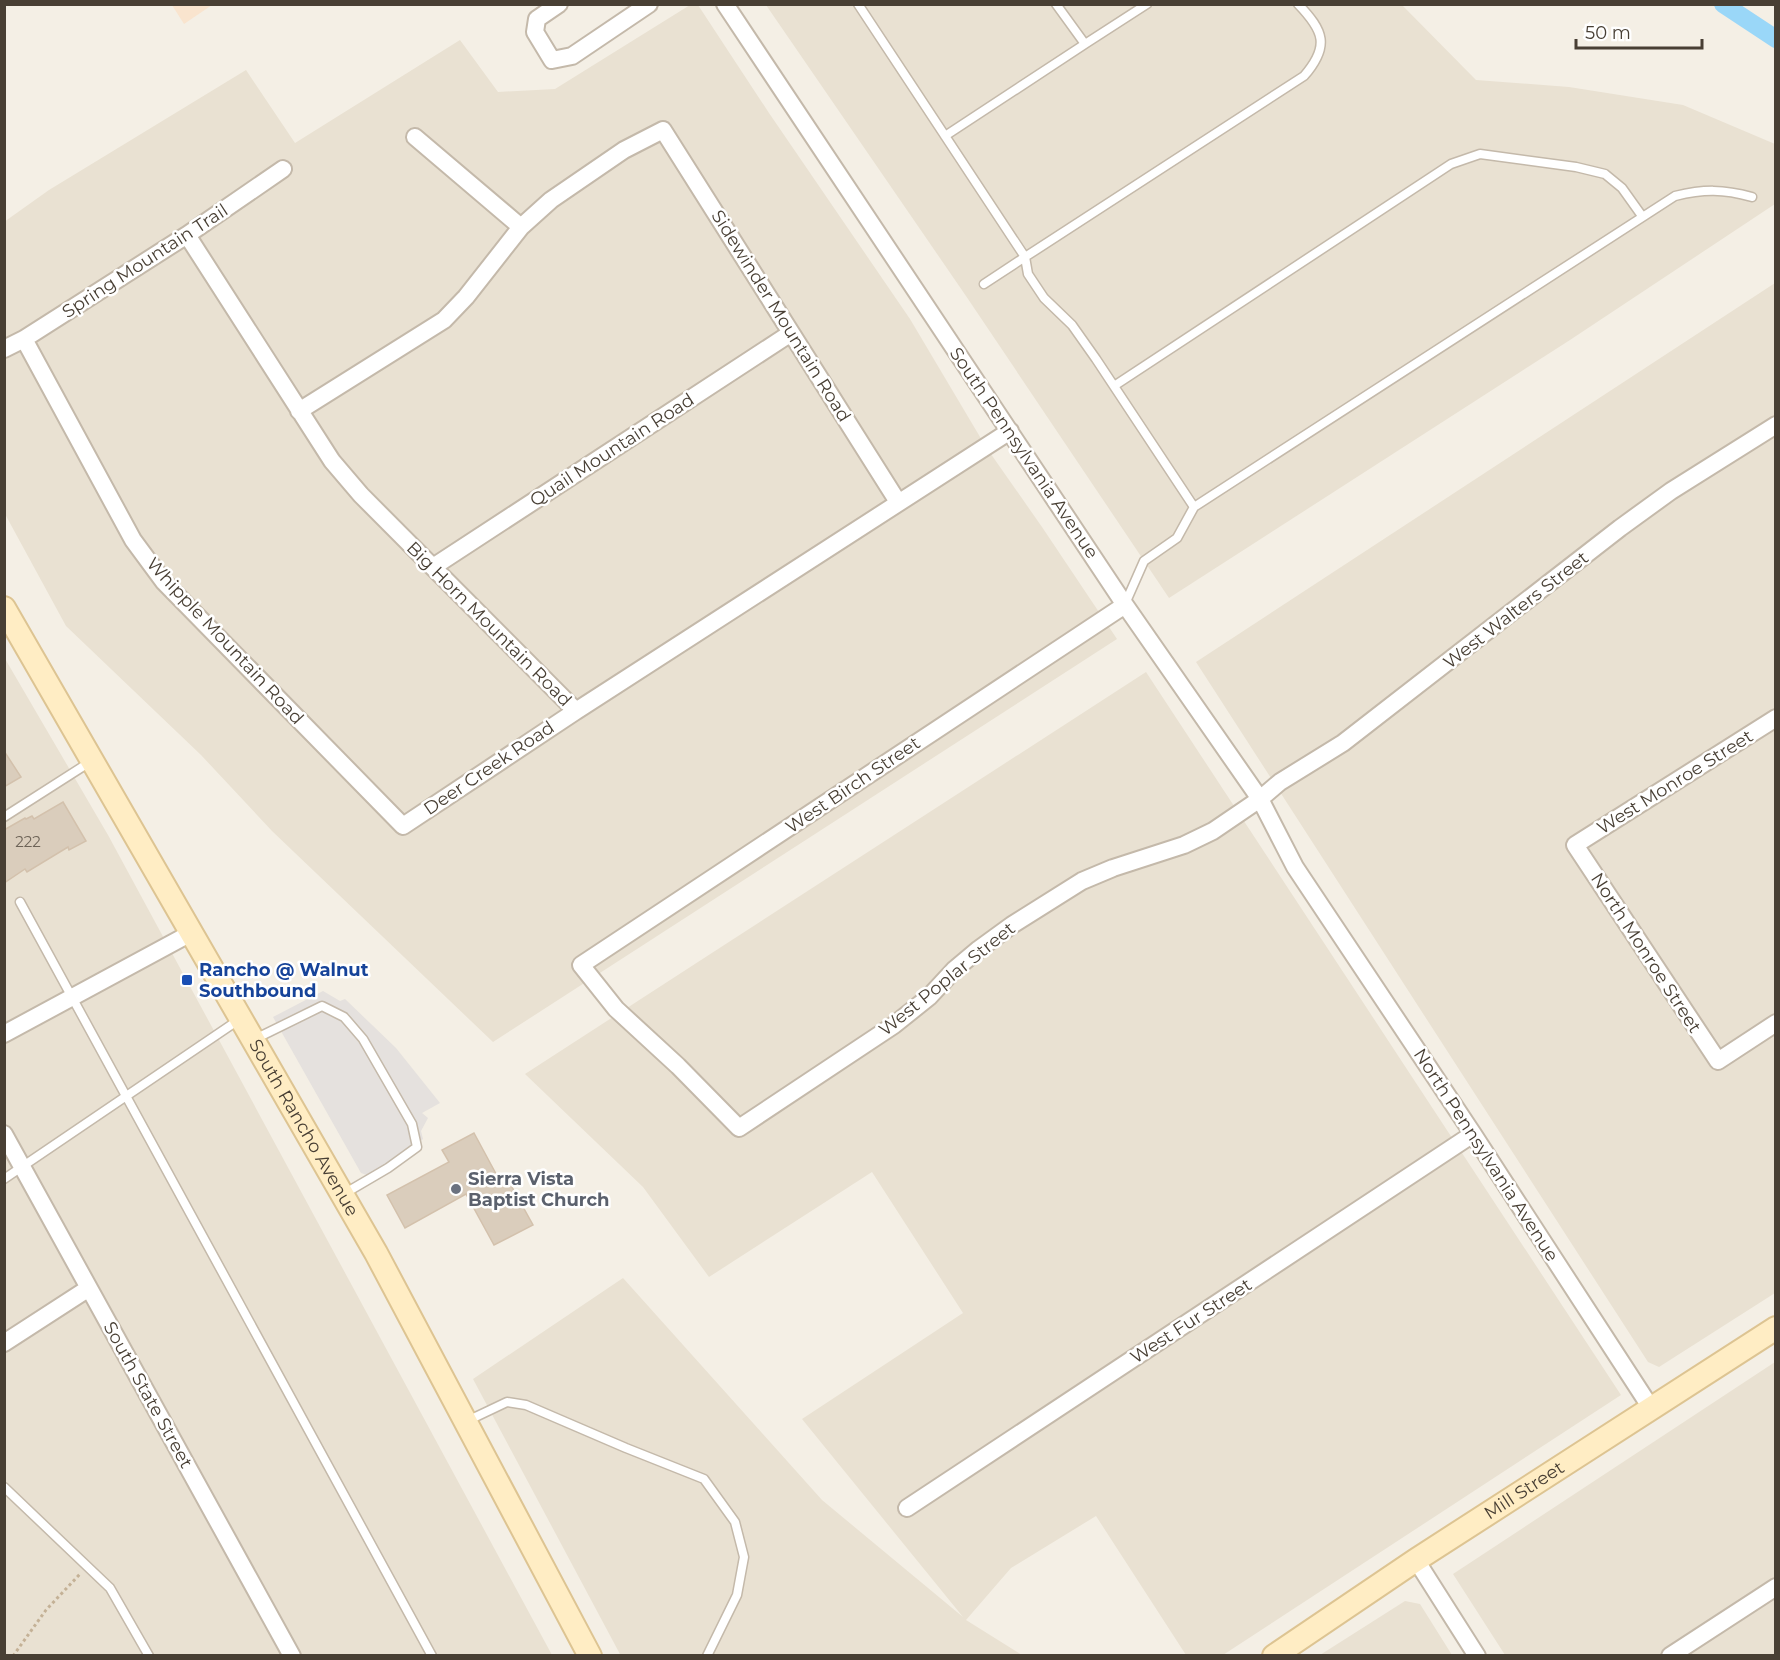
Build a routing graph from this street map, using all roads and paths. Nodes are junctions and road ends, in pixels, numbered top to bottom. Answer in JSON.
{"nodes":[{"id":1,"x":559,"y":4,"type":"edge"},
{"id":2,"x":649,"y":4,"type":"edge"},
{"id":3,"x":725,"y":4,"type":"edge"},
{"id":4,"x":858,"y":4,"type":"edge"},
{"id":5,"x":1056,"y":4,"type":"edge"},
{"id":6,"x":1147,"y":4,"type":"edge"},
{"id":7,"x":1298,"y":4,"type":"edge"},
{"id":8,"x":1085,"y":44,"type":"junction"},
{"id":9,"x":945,"y":136,"type":"junction"},
{"id":10,"x":415,"y":137,"type":"dead end"},
{"id":11,"x":284,"y":169,"type":"dead end"},
{"id":12,"x":1752,"y":197,"type":"dead end"},
{"id":13,"x":1642,"y":216,"type":"junction"},
{"id":14,"x":521,"y":226,"type":"junction"},
{"id":15,"x":187,"y":235,"type":"junction"},
{"id":16,"x":1024,"y":257,"type":"junction"},
{"id":17,"x":984,"y":284,"type":"dead end"},
{"id":18,"x":791,"y":333,"type":"junction"},
{"id":19,"x":24,"y":339,"type":"junction"},
{"id":20,"x":4,"y":349,"type":"edge"},
{"id":21,"x":1114,"y":386,"type":"junction"},
{"id":22,"x":299,"y":411,"type":"junction"},
{"id":23,"x":1776,"y":425,"type":"edge"},
{"id":24,"x":1010,"y":431,"type":"junction"},
{"id":25,"x":898,"y":502,"type":"junction"},
{"id":26,"x":1194,"y":507,"type":"junction"},
{"id":27,"x":433,"y":567,"type":"junction"},
{"id":28,"x":1125,"y":605,"type":"junction"},
{"id":29,"x":4,"y":608,"type":"edge"},
{"id":30,"x":576,"y":711,"type":"junction"},
{"id":31,"x":1776,"y":718,"type":"edge"},
{"id":32,"x":93,"y":760,"type":"junction"},
{"id":33,"x":1260,"y":799,"type":"junction"},
{"id":34,"x":4,"y":817,"type":"edge"},
{"id":35,"x":403,"y":826,"type":"joint"},
{"id":36,"x":1575,"y":845,"type":"joint"},
{"id":37,"x":20,"y":902,"type":"dead end"},
{"id":38,"x":1319,"y":903,"type":"joint"},
{"id":39,"x":191,"y":933,"type":"junction"},
{"id":40,"x":72,"y":997,"type":"junction"},
{"id":41,"x":241,"y":1019,"type":"junction"},
{"id":42,"x":1776,"y":1023,"type":"edge"},
{"id":43,"x":4,"y":1034,"type":"edge"},
{"id":44,"x":253,"y":1040,"type":"junction"},
{"id":45,"x":127,"y":1096,"type":"junction"},
{"id":46,"x":739,"y":1128,"type":"joint"},
{"id":47,"x":4,"y":1134,"type":"edge"},
{"id":48,"x":1473,"y":1134,"type":"junction"},
{"id":49,"x":22,"y":1167,"type":"junction"},
{"id":50,"x":4,"y":1179,"type":"edge"},
{"id":51,"x":342,"y":1195,"type":"junction"},
{"id":52,"x":88,"y":1288,"type":"junction"},
{"id":53,"x":1776,"y":1328,"type":"edge"},
{"id":54,"x":4,"y":1343,"type":"edge"},
{"id":55,"x":1651,"y":1408,"type":"junction"},
{"id":56,"x":466,"y":1422,"type":"junction"},
{"id":57,"x":4,"y":1487,"type":"edge"},
{"id":58,"x":907,"y":1508,"type":"dead end"},
{"id":59,"x":1416,"y":1560,"type":"junction"},
{"id":60,"x":87,"y":1566,"type":"junction"},
{"id":61,"x":1776,"y":1587,"type":"edge"},
{"id":62,"x":13,"y":1656,"type":"edge"},
{"id":63,"x":149,"y":1656,"type":"edge"},
{"id":64,"x":292,"y":1656,"type":"edge"},
{"id":65,"x":432,"y":1656,"type":"edge"},
{"id":66,"x":590,"y":1656,"type":"edge"},
{"id":67,"x":707,"y":1656,"type":"edge"},
{"id":68,"x":1274,"y":1656,"type":"edge"},
{"id":69,"x":1477,"y":1656,"type":"edge"},
{"id":70,"x":1670,"y":1656,"type":"edge"}],
"edges":[{"from":1,"to":2,"type":"street"},
{"from":3,"to":24,"type":"street","name":"South Pennsylvania Avenue"},
{"from":4,"to":9,"type":"lane"},
{"from":5,"to":8,"type":"lane"},
{"from":6,"to":8,"type":"lane"},
{"from":7,"to":16,"type":"lane"},
{"from":8,"to":9,"type":"lane"},
{"from":9,"to":16,"type":"lane"},
{"from":10,"to":14,"type":"street"},
{"from":11,"to":15,"type":"street","name":"Spring Mountain Trail"},
{"from":12,"to":13,"type":"lane"},
{"from":13,"to":21,"type":"lane"},
{"from":13,"to":26,"type":"lane"},
{"from":14,"to":18,"type":"street","name":"Sidewinder Mountain Road"},
{"from":14,"to":22,"type":"street"},
{"from":15,"to":19,"type":"street","name":"Spring Mountain Trail"},
{"from":15,"to":22,"type":"street","name":"Big Horn Mountain Road"},
{"from":16,"to":17,"type":"lane"},
{"from":16,"to":21,"type":"lane"},
{"from":18,"to":25,"type":"street","name":"Sidewinder Mountain Road"},
{"from":18,"to":27,"type":"street","name":"Quail Mountain Road"},
{"from":19,"to":20,"type":"street","name":"Spring Mountain Trail"},
{"from":19,"to":35,"type":"street","name":"Whipple Mountain Road"},
{"from":21,"to":26,"type":"lane"},
{"from":22,"to":27,"type":"street","name":"Big Horn Mountain Road"},
{"from":23,"to":33,"type":"street","name":"West Walters Street"},
{"from":24,"to":25,"type":"street","name":"Big Horn Mountain Road"},
{"from":24,"to":28,"type":"street","name":"South Pennsylvania Avenue"},
{"from":25,"to":30,"type":"street","name":"Big Horn Mountain Road"},
{"from":26,"to":28,"type":"lane"},
{"from":27,"to":30,"type":"street","name":"Big Horn Mountain Road"},
{"from":28,"to":33,"type":"street","name":"South Pennsylvania Avenue"},
{"from":28,"to":46,"type":"street","name":"West Birch Street"},
{"from":29,"to":32,"type":"street","name":"South Rancho Avenue"},
{"from":30,"to":35,"type":"street","name":"Deer Creek Road"},
{"from":31,"to":36,"type":"street","name":"West Monroe Street"},
{"from":32,"to":34,"type":"lane"},
{"from":32,"to":39,"type":"street","name":"South Rancho Avenue"},
{"from":33,"to":38,"type":"street","name":"South Pennsylvania Avenue"},
{"from":33,"to":46,"type":"street","name":"West Poplar Street"},
{"from":36,"to":42,"type":"street","name":"North Monroe Street"},
{"from":37,"to":40,"type":"lane"},
{"from":38,"to":48,"type":"street","name":"North Pennsylvania Avenue"},
{"from":39,"to":40,"type":"street"},
{"from":39,"to":41,"type":"street","name":"South Rancho Avenue"},
{"from":40,"to":43,"type":"street"},
{"from":40,"to":45,"type":"lane"},
{"from":41,"to":44,"type":"street","name":"South Rancho Avenue"},
{"from":41,"to":45,"type":"lane"},
{"from":44,"to":51,"type":"street","name":"South Rancho Avenue"},
{"from":44,"to":51,"type":"lane"},
{"from":45,"to":49,"type":"lane"},
{"from":45,"to":65,"type":"lane"},
{"from":47,"to":49,"type":"street","name":"South State Street"},
{"from":48,"to":55,"type":"street","name":"North Pennsylvania Avenue"},
{"from":48,"to":58,"type":"street","name":"West Fur Street"},
{"from":49,"to":50,"type":"lane"},
{"from":49,"to":52,"type":"street","name":"South State Street"},
{"from":51,"to":56,"type":"street","name":"South Rancho Avenue"},
{"from":52,"to":54,"type":"street"},
{"from":52,"to":64,"type":"street","name":"South State Street"},
{"from":53,"to":55,"type":"street","name":"Mill Street"},
{"from":55,"to":59,"type":"street","name":"Mill Street"},
{"from":56,"to":66,"type":"street","name":"South Rancho Avenue"},
{"from":56,"to":67,"type":"lane"},
{"from":57,"to":60,"type":"lane"},
{"from":59,"to":68,"type":"street","name":"Mill Street"},
{"from":59,"to":69,"type":"street"},
{"from":60,"to":62,"type":"path"},
{"from":60,"to":63,"type":"lane"},
{"from":61,"to":70,"type":"street"}]}
